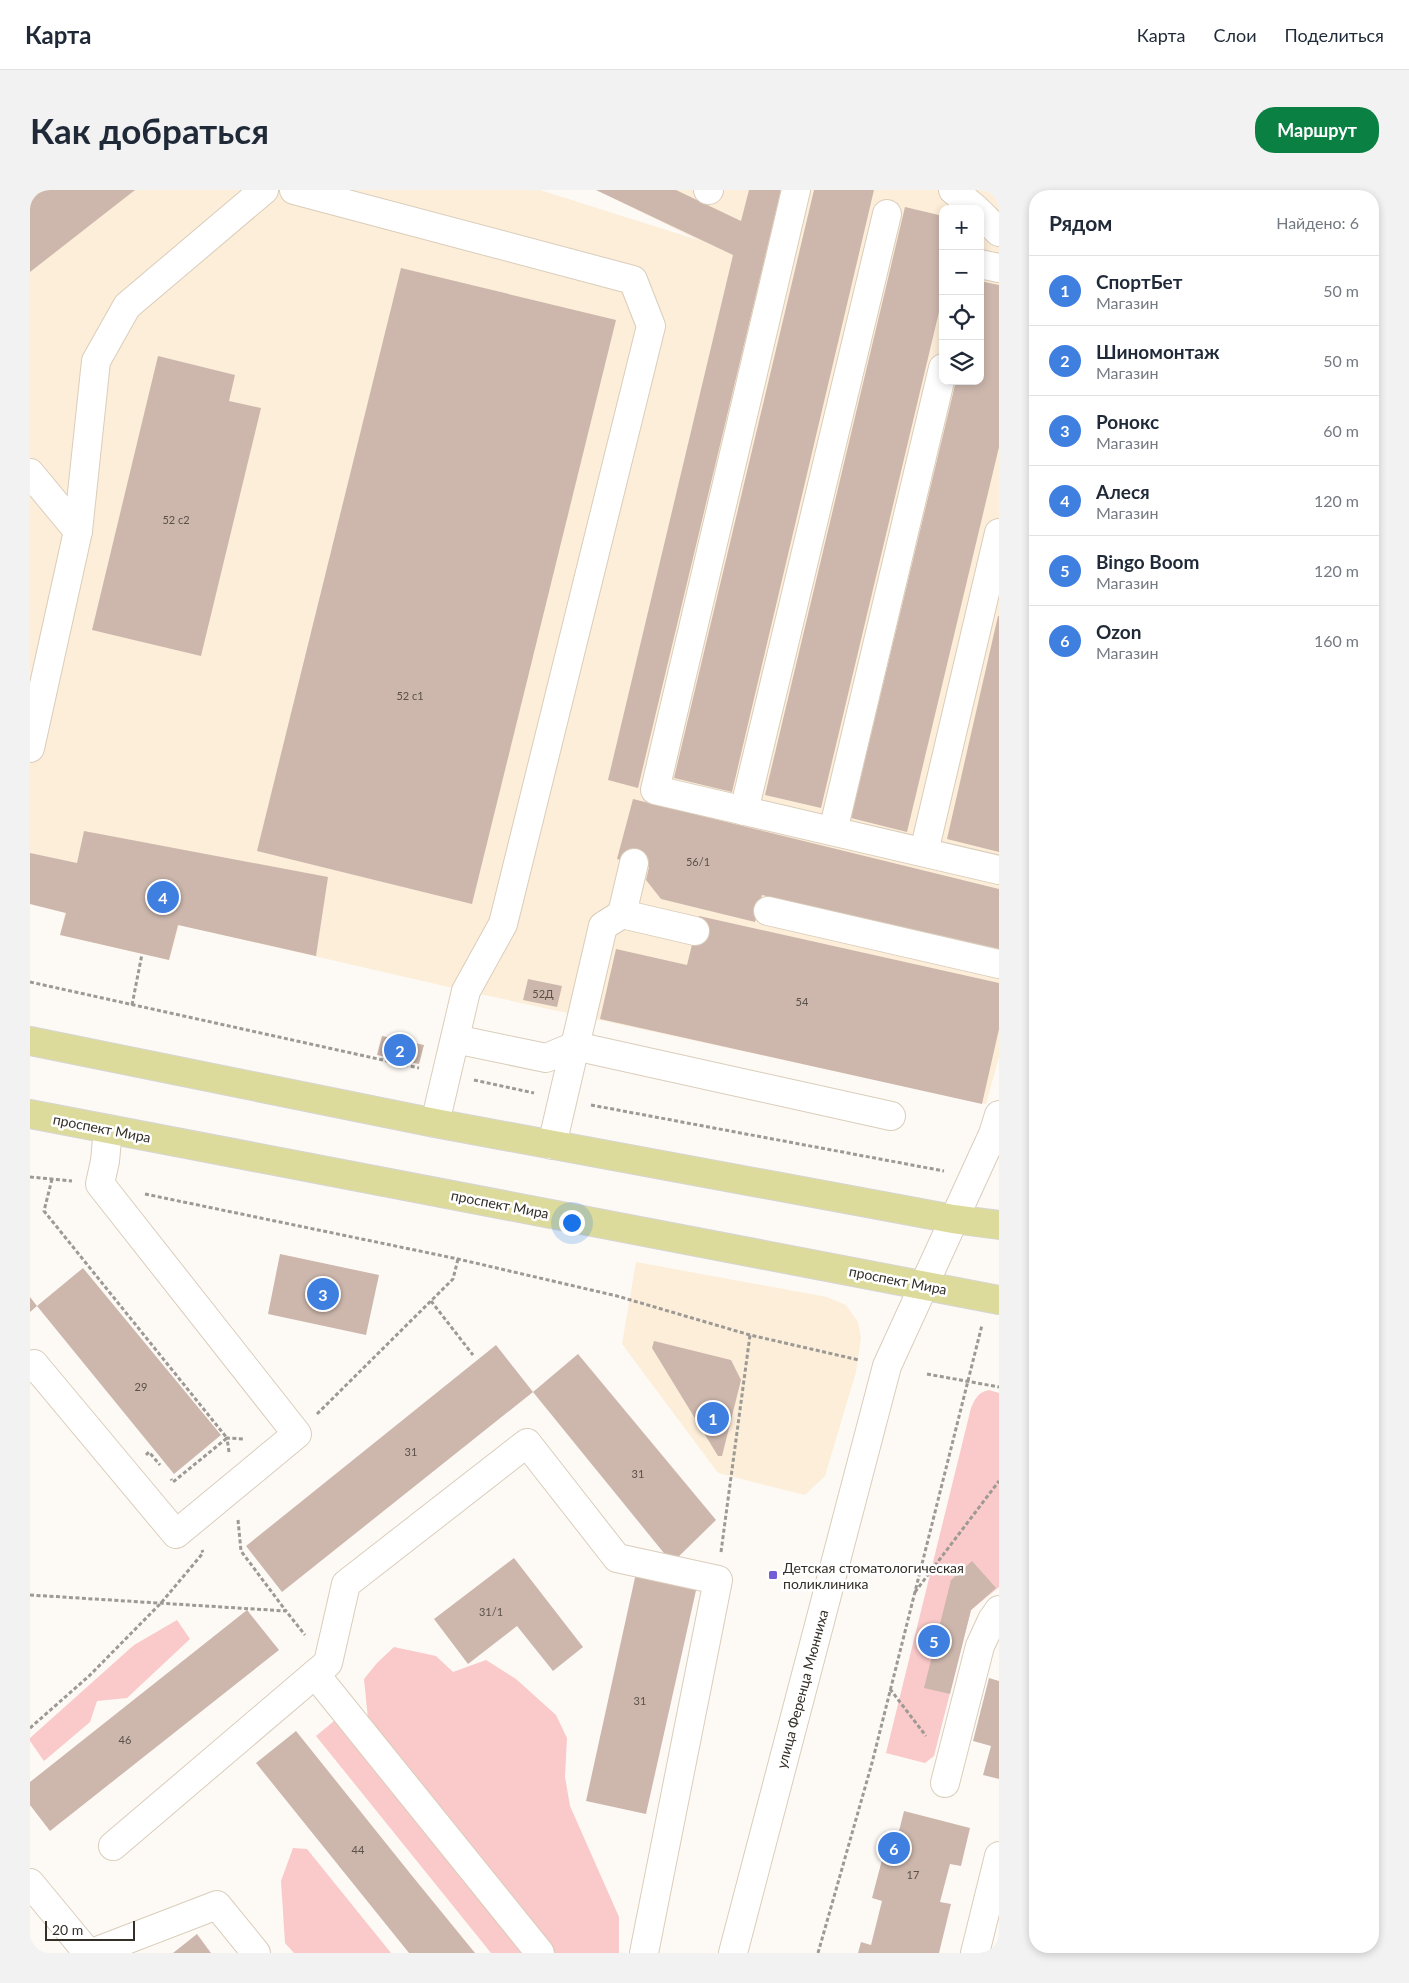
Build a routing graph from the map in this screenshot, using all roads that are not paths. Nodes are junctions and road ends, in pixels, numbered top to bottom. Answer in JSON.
{"nodes":[{"id":1,"x":264,"y":190,"type":"edge"},
{"id":2,"x":294,"y":190,"type":"edge"},
{"id":3,"x":796,"y":190,"type":"edge"},
{"id":4,"x":953,"y":190,"type":"edge"},
{"id":5,"x":971,"y":205,"type":"edge"},
{"id":6,"x":887,"y":214,"type":"dead end"},
{"id":7,"x":984,"y":217,"type":"edge"},
{"id":8,"x":999,"y":232,"type":"edge"},
{"id":9,"x":984,"y":265,"type":"edge"},
{"id":10,"x":999,"y":268,"type":"edge"},
{"id":11,"x":939,"y":385,"type":"edge"},
{"id":12,"x":30,"y":473,"type":"edge"},
{"id":13,"x":78,"y":531,"type":"junction"},
{"id":14,"x":999,"y":533,"type":"edge"},
{"id":15,"x":30,"y":748,"type":"edge"},
{"id":16,"x":744,"y":811,"type":"junction"},
{"id":17,"x":833,"y":831,"type":"junction"},
{"id":18,"x":924,"y":852,"type":"junction"},
{"id":19,"x":634,"y":863,"type":"dead end"},
{"id":20,"x":999,"y":870,"type":"edge"},
{"id":21,"x":768,"y":911,"type":"dead end"},
{"id":22,"x":622,"y":914,"type":"junction"},
{"id":23,"x":695,"y":931,"type":"dead end"},
{"id":24,"x":999,"y":964,"type":"edge"},
{"id":25,"x":455,"y":1039,"type":"junction"},
{"id":26,"x":30,"y":1041,"type":"edge"},
{"id":27,"x":575,"y":1046,"type":"junction"},
{"id":28,"x":30,"y":1114,"type":"edge"},
{"id":29,"x":999,"y":1115,"type":"edge"},
{"id":30,"x":891,"y":1116,"type":"dead end"},
{"id":31,"x":435,"y":1123,"type":"junction"},
{"id":32,"x":108,"y":1129,"type":"junction"},
{"id":33,"x":552,"y":1145,"type":"junction"},
{"id":34,"x":953,"y":1220,"type":"junction"},
{"id":35,"x":999,"y":1225,"type":"edge"},
{"id":36,"x":924,"y":1285,"type":"junction"},
{"id":37,"x":999,"y":1300,"type":"edge"},
{"id":38,"x":30,"y":1368,"type":"edge"},
{"id":39,"x":999,"y":1610,"type":"edge"},
{"id":40,"x":322,"y":1668,"type":"junction"},
{"id":41,"x":947,"y":1774,"type":"road end"},
{"id":42,"x":113,"y":1846,"type":"dead end"},
{"id":43,"x":999,"y":1856,"type":"edge"},
{"id":44,"x":30,"y":1883,"type":"edge"},
{"id":45,"x":88,"y":1953,"type":"edge"},
{"id":46,"x":92,"y":1953,"type":"edge"},
{"id":47,"x":256,"y":1953,"type":"edge"},
{"id":48,"x":540,"y":1953,"type":"edge"},
{"id":49,"x":644,"y":1953,"type":"edge"},
{"id":50,"x":734,"y":1953,"type":"edge"},
{"id":51,"x":975,"y":1953,"type":"edge"}],
"edges":[{"from":1,"to":13,"type":"street"},
{"from":2,"to":25,"type":"street"},
{"from":3,"to":16,"type":"street"},
{"from":4,"to":5,"type":"street"},
{"from":6,"to":16,"type":"street"},
{"from":7,"to":8,"type":"street"},
{"from":9,"to":10,"type":"street"},
{"from":11,"to":17,"type":"street"},
{"from":12,"to":13,"type":"street"},
{"from":13,"to":15,"type":"street"},
{"from":14,"to":18,"type":"street"},
{"from":16,"to":17,"type":"street"},
{"from":17,"to":18,"type":"street"},
{"from":18,"to":20,"type":"street"},
{"from":19,"to":22,"type":"street"},
{"from":21,"to":24,"type":"street"},
{"from":22,"to":23,"type":"street"},
{"from":22,"to":27,"type":"street"},
{"from":25,"to":27,"type":"street"},
{"from":25,"to":31,"type":"street"},
{"from":26,"to":31,"type":"main road"},
{"from":27,"to":30,"type":"street"},
{"from":27,"to":33,"type":"street"},
{"from":28,"to":32,"type":"main road","name":"проспект Мира"},
{"from":29,"to":34,"type":"street","name":"улица Ференца Мюнниха"},
{"from":31,"to":33,"type":"main road"},
{"from":32,"to":36,"type":"main road","name":"проспект Мира"},
{"from":32,"to":38,"type":"street"},
{"from":33,"to":34,"type":"main road"},
{"from":34,"to":35,"type":"main road"},
{"from":34,"to":36,"type":"street","name":"улица Ференца Мюнниха"},
{"from":36,"to":37,"type":"main road","name":"проспект Мира"},
{"from":36,"to":50,"type":"street","name":"улица Ференца Мюнниха"},
{"from":39,"to":41,"type":"street"},
{"from":40,"to":42,"type":"street"},
{"from":40,"to":48,"type":"street"},
{"from":40,"to":49,"type":"street"},
{"from":43,"to":51,"type":"street"},
{"from":44,"to":45,"type":"street"},
{"from":46,"to":47,"type":"street"}]}
